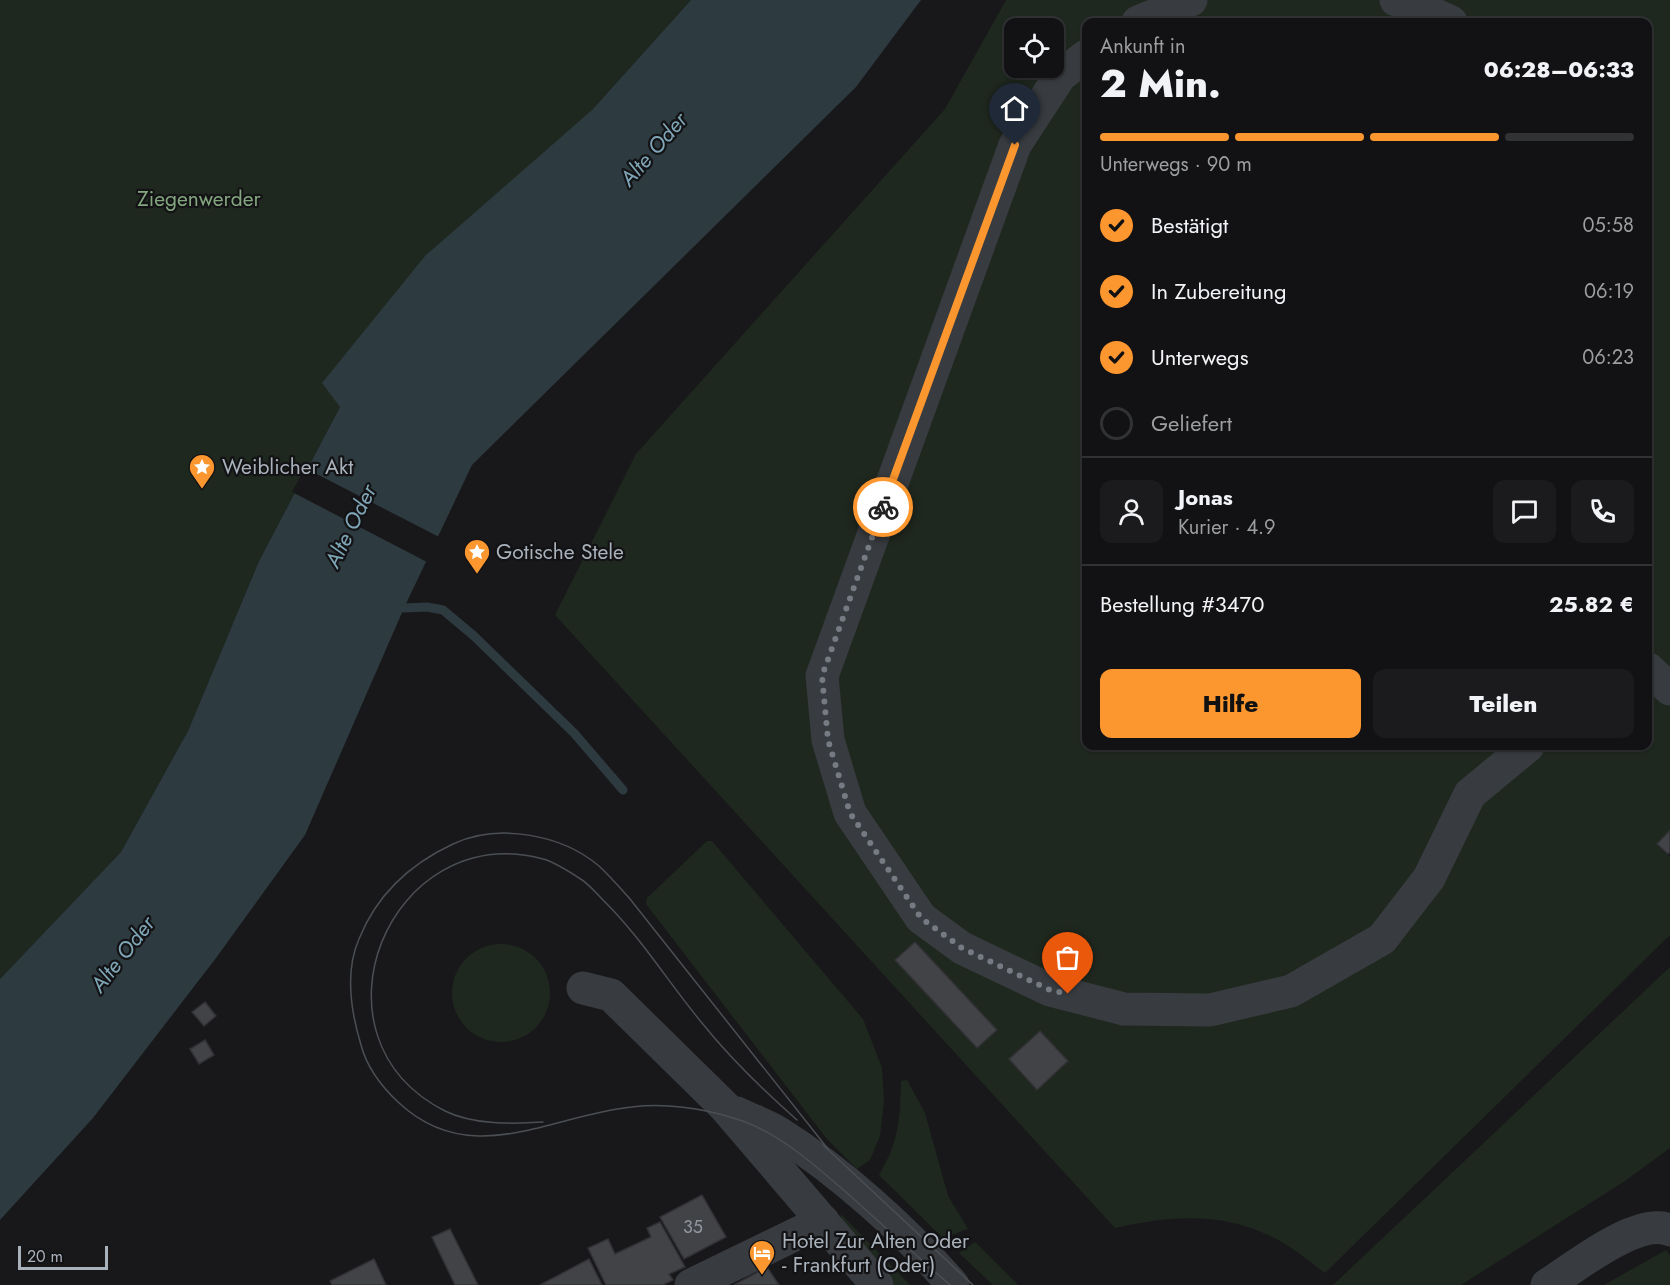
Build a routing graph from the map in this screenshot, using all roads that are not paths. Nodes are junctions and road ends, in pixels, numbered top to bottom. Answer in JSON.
{"nodes":[{"id":1,"x":1396,"y":0,"type":"edge"},
{"id":2,"x":1186,"y":1,"type":"edge"},
{"id":3,"x":1147,"y":18,"type":"edge"},
{"id":4,"x":1442,"y":18,"type":"edge"},
{"id":5,"x":1082,"y":59,"type":"edge"},
{"id":6,"x":1652,"y":673,"type":"edge"},
{"id":7,"x":1670,"y":689,"type":"edge"},
{"id":8,"x":1523,"y":750,"type":"edge"},
{"id":9,"x":583,"y":988,"type":"dead end"},
{"id":10,"x":725,"y":1107,"type":"junction"},
{"id":11,"x":823,"y":1221,"type":"junction"},
{"id":12,"x":1669,"y":1228,"type":"edge"},
{"id":13,"x":924,"y":1251,"type":"junction"},
{"id":14,"x":691,"y":1285,"type":"edge"},
{"id":15,"x":877,"y":1285,"type":"edge"},
{"id":16,"x":953,"y":1285,"type":"edge"},
{"id":17,"x":972,"y":1285,"type":"edge"},
{"id":18,"x":1547,"y":1285,"type":"edge"}],
"edges":[{"from":1,"to":4,"type":"street"},
{"from":2,"to":3,"type":"street"},
{"from":5,"to":8,"type":"street"},
{"from":6,"to":7,"type":"street"},
{"from":9,"to":10,"type":"street"},
{"from":10,"to":11,"type":"street"},
{"from":10,"to":13,"type":"street"},
{"from":11,"to":14,"type":"street"},
{"from":11,"to":15,"type":"street"},
{"from":12,"to":18,"type":"street"},
{"from":13,"to":16,"type":"street"},
{"from":13,"to":17,"type":"street"}]}
